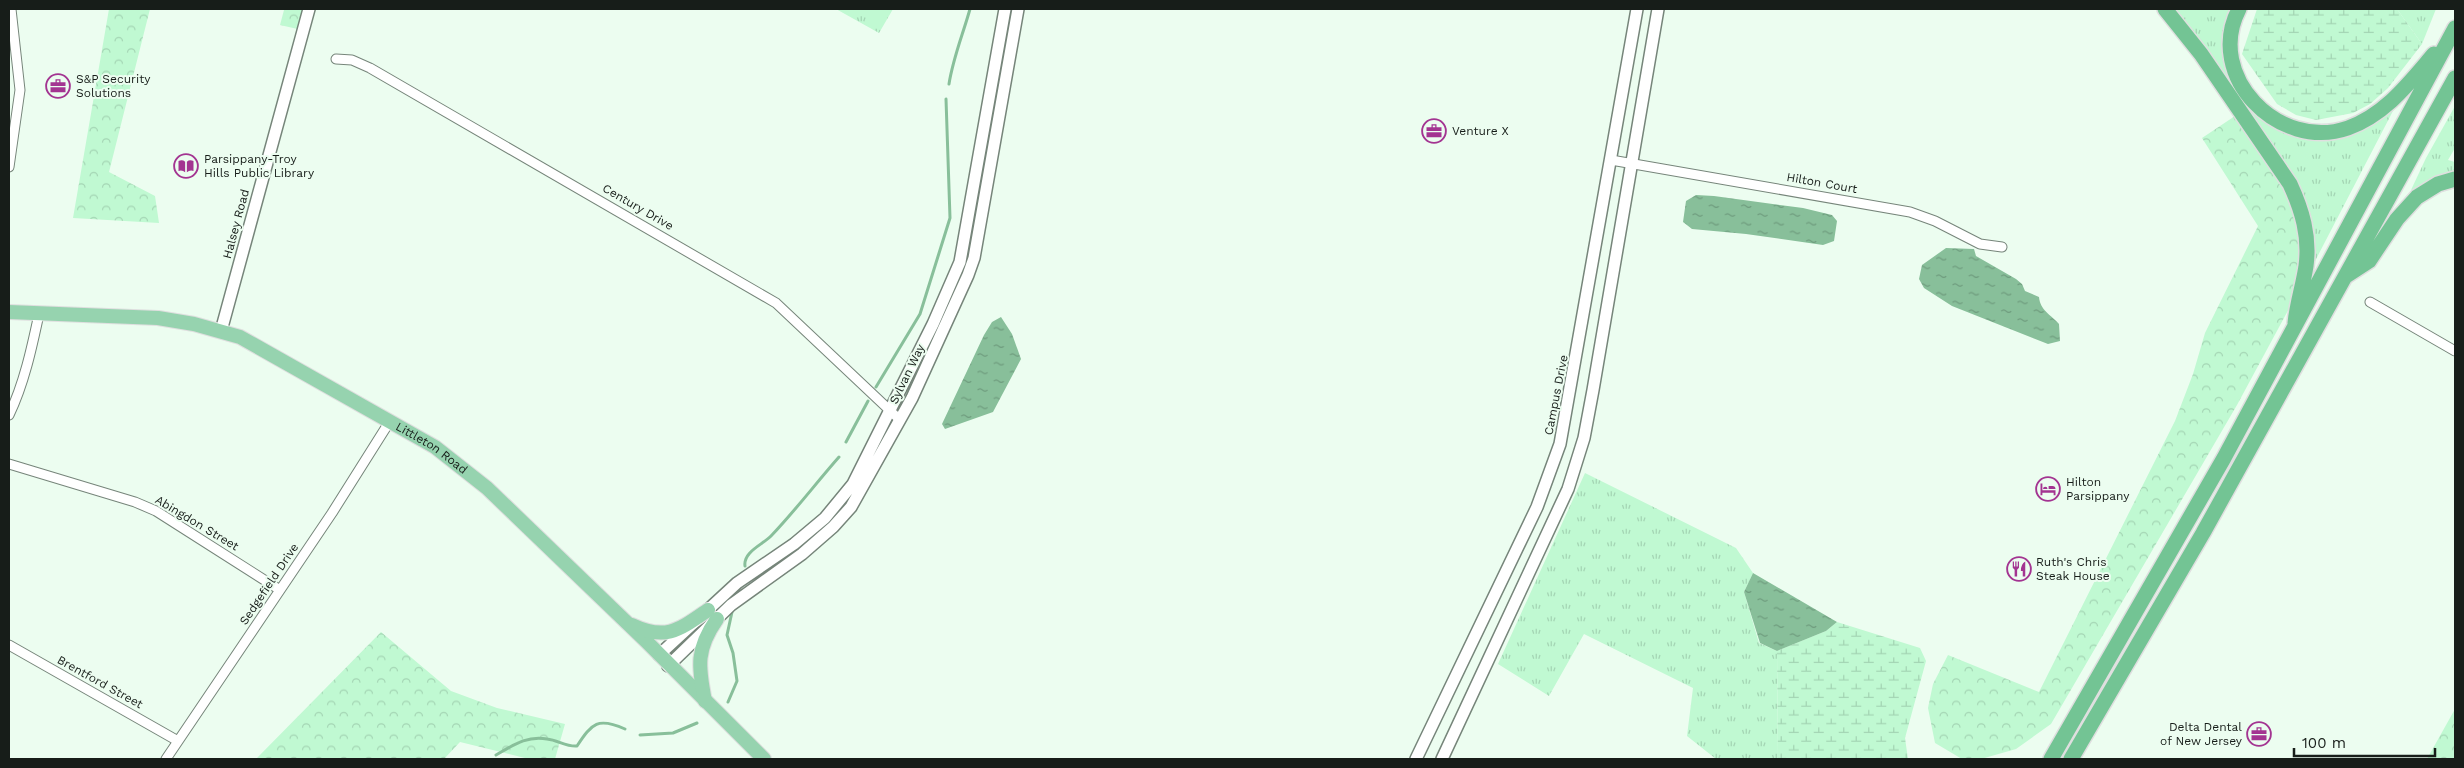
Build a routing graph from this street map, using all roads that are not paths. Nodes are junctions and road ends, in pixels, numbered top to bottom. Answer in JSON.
{"nodes":[{"id":1,"x":11,"y":9,"type":"edge"},
{"id":2,"x":309,"y":9,"type":"edge"},
{"id":3,"x":1005,"y":9,"type":"edge"},
{"id":4,"x":1018,"y":9,"type":"edge"},
{"id":5,"x":1637,"y":9,"type":"edge"},
{"id":6,"x":1658,"y":9,"type":"edge"},
{"id":7,"x":2165,"y":9,"type":"edge"},
{"id":8,"x":2239,"y":9,"type":"edge"},
{"id":9,"x":2454,"y":30,"type":"edge"},
{"id":10,"x":336,"y":59,"type":"dead end"},
{"id":11,"x":2455,"y":78,"type":"edge"},
{"id":12,"x":1611,"y":160,"type":"junction"},
{"id":13,"x":1632,"y":164,"type":"junction"},
{"id":14,"x":9,"y":167,"type":"edge"},
{"id":15,"x":2455,"y":179,"type":"edge"},
{"id":16,"x":2002,"y":247,"type":"dead end"},
{"id":17,"x":2345,"y":276,"type":"junction"},
{"id":18,"x":2370,"y":302,"type":"dead end"},
{"id":19,"x":9,"y":312,"type":"edge"},
{"id":20,"x":39,"y":314,"type":"junction"},
{"id":21,"x":2295,"y":330,"type":"junction"},
{"id":22,"x":221,"y":331,"type":"junction"},
{"id":23,"x":2455,"y":351,"type":"edge"},
{"id":24,"x":890,"y":411,"type":"junction"},
{"id":25,"x":9,"y":415,"type":"edge"},
{"id":26,"x":900,"y":420,"type":"junction"},
{"id":27,"x":390,"y":421,"type":"junction"},
{"id":28,"x":9,"y":464,"type":"edge"},
{"id":29,"x":280,"y":590,"type":"junction"},
{"id":30,"x":712,"y":614,"type":"junction"},
{"id":31,"x":625,"y":622,"type":"junction"},
{"id":32,"x":9,"y":645,"type":"edge"},
{"id":33,"x":664,"y":661,"type":"junction"},
{"id":34,"x":705,"y":701,"type":"junction"},
{"id":35,"x":178,"y":741,"type":"junction"},
{"id":36,"x":166,"y":759,"type":"edge"},
{"id":37,"x":764,"y":759,"type":"edge"},
{"id":38,"x":1416,"y":759,"type":"edge"},
{"id":39,"x":1442,"y":759,"type":"edge"},
{"id":40,"x":2051,"y":759,"type":"edge"},
{"id":41,"x":2071,"y":759,"type":"edge"}],
"edges":[{"from":1,"to":14,"type":"street"},
{"from":2,"to":22,"type":"street","name":"Halsey Road"},
{"from":3,"to":24,"type":"street","name":"Sylvan Way"},
{"from":4,"to":26,"type":"street","name":"Sylvan Way"},
{"from":5,"to":12,"type":"street","name":"Campus Drive"},
{"from":6,"to":13,"type":"street"},
{"from":7,"to":21,"type":"highway"},
{"from":8,"to":9,"type":"highway"},
{"from":9,"to":21,"type":"highway"},
{"from":10,"to":24,"type":"street","name":"Century Drive"},
{"from":11,"to":17,"type":"highway"},
{"from":12,"to":13,"type":"street","name":"Hilton Court"},
{"from":12,"to":38,"type":"street","name":"Campus Drive"},
{"from":13,"to":16,"type":"street","name":"Hilton Court"},
{"from":13,"to":39,"type":"street"},
{"from":15,"to":17,"type":"highway"},
{"from":17,"to":41,"type":"highway"},
{"from":18,"to":23,"type":"street"},
{"from":19,"to":20,"type":"main road","name":"Littleton Road"},
{"from":20,"to":22,"type":"main road","name":"Littleton Road"},
{"from":20,"to":25,"type":"street"},
{"from":21,"to":40,"type":"highway"},
{"from":22,"to":27,"type":"main road","name":"Littleton Road"},
{"from":24,"to":26,"type":"street","name":"Century Drive"},
{"from":24,"to":30,"type":"street","name":"Sylvan Way"},
{"from":26,"to":30,"type":"street","name":"Sylvan Way"},
{"from":27,"to":29,"type":"street","name":"Sedgefield Drive"},
{"from":27,"to":31,"type":"main road","name":"Littleton Road"},
{"from":28,"to":29,"type":"street","name":"Abingdon Street"},
{"from":29,"to":35,"type":"street","name":"Sedgefield Drive"},
{"from":30,"to":31,"type":"main road"},
{"from":30,"to":33,"type":"street","name":"Sylvan Way"},
{"from":30,"to":34,"type":"main road"},
{"from":31,"to":33,"type":"main road","name":"Littleton Road"},
{"from":32,"to":35,"type":"street","name":"Brentford Street"},
{"from":33,"to":34,"type":"main road","name":"Littleton Road"},
{"from":34,"to":37,"type":"main road","name":"Littleton Road"},
{"from":35,"to":36,"type":"street","name":"Sedgefield Drive"}]}
